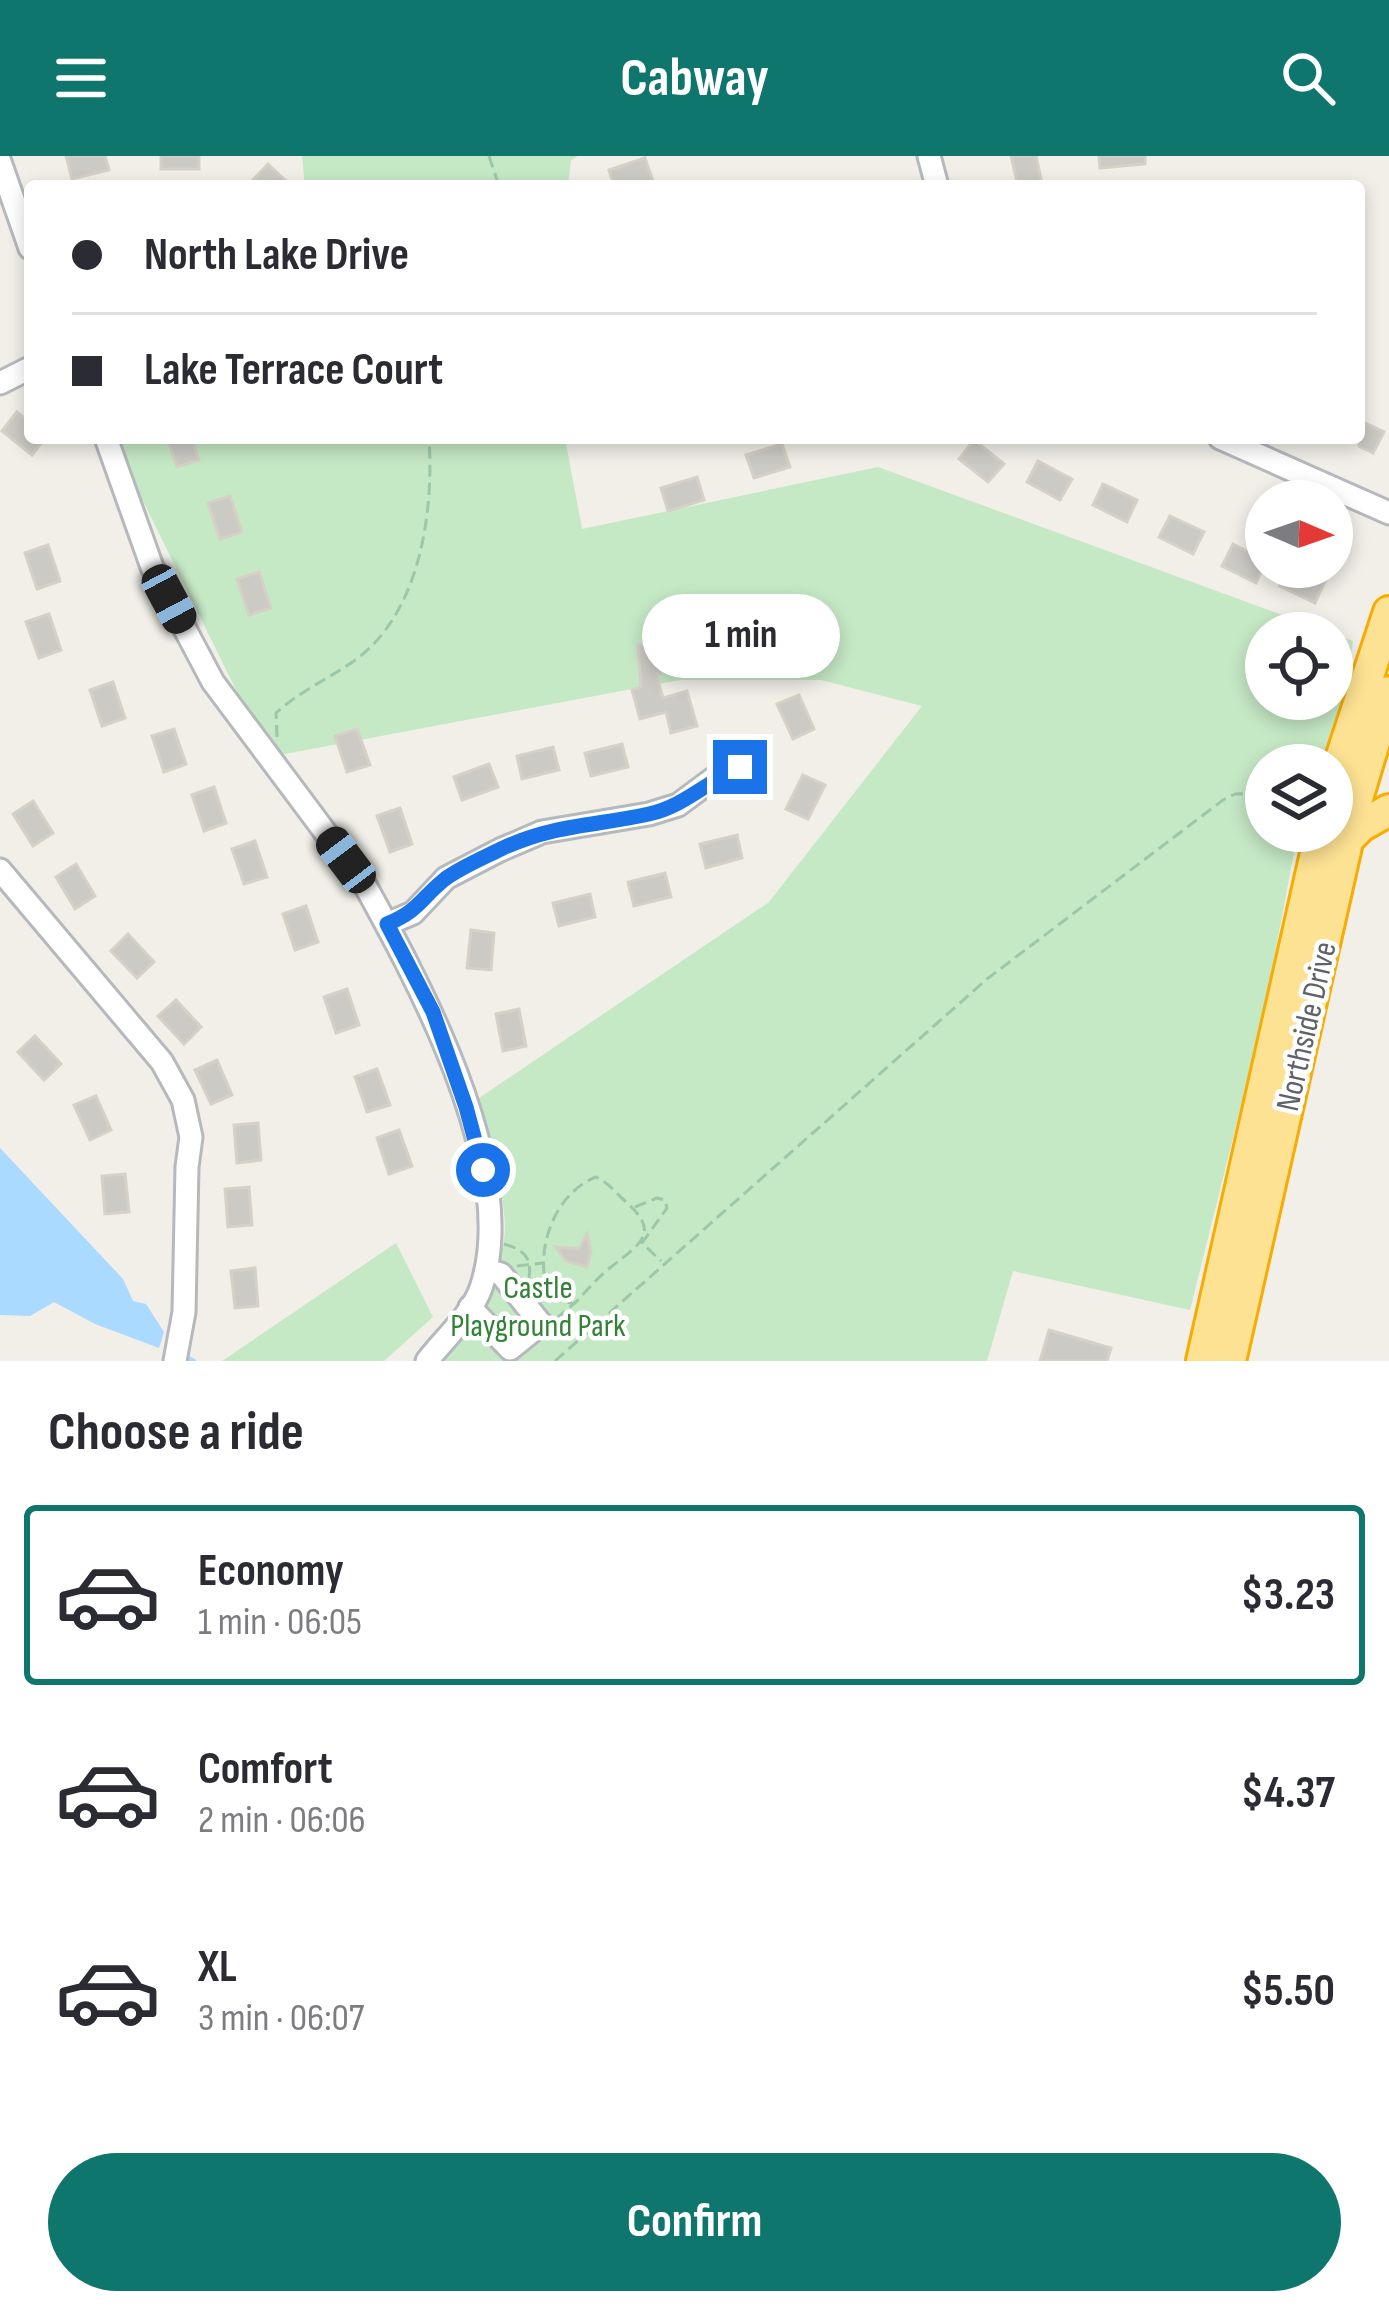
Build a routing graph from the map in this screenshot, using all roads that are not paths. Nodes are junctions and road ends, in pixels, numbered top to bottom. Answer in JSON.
{"nodes":[{"id":1,"x":0,"y":162,"type":"edge"},
{"id":2,"x":24,"y":229,"type":"edge"},
{"id":3,"x":108,"y":444,"type":"edge"},
{"id":4,"x":1234,"y":444,"type":"edge"},
{"id":5,"x":1389,"y":513,"type":"edge"},
{"id":6,"x":1389,"y":612,"type":"edge"},
{"id":7,"x":1389,"y":692,"type":"edge"},
{"id":8,"x":1353,"y":746,"type":"edge"},
{"id":9,"x":740,"y":767,"type":"dead end"},
{"id":10,"x":1353,"y":768,"type":"edge"},
{"id":11,"x":1353,"y":799,"type":"edge"},
{"id":12,"x":1389,"y":809,"type":"edge"},
{"id":13,"x":1353,"y":829,"type":"edge"},
{"id":14,"x":1331,"y":852,"type":"edge"},
{"id":15,"x":1332,"y":852,"type":"edge"},
{"id":16,"x":0,"y":870,"type":"edge"},
{"id":17,"x":387,"y":924,"type":"junction"},
{"id":18,"x":487,"y":1270,"type":"junction"},
{"id":19,"x":470,"y":1307,"type":"junction"},
{"id":20,"x":176,"y":1361,"type":"edge"},
{"id":21,"x":427,"y":1361,"type":"edge"},
{"id":22,"x":1202,"y":1361,"type":"edge"},
{"id":23,"x":1230,"y":1361,"type":"edge"}],
"edges":[{"from":1,"to":2,"type":"street"},
{"from":3,"to":17,"type":"street"},
{"from":4,"to":5,"type":"street"},
{"from":6,"to":8,"type":"highway","name":"Northside Drive"},
{"from":7,"to":10,"type":"highway","name":"Northside Drive"},
{"from":9,"to":17,"type":"street"},
{"from":11,"to":12,"type":"street"},
{"from":12,"to":13,"type":"highway"},
{"from":14,"to":22,"type":"highway","name":"Northside Drive"},
{"from":15,"to":23,"type":"highway","name":"Northside Drive"},
{"from":16,"to":20,"type":"street"},
{"from":17,"to":18,"type":"street"},
{"from":18,"to":19,"type":"street"},
{"from":18,"to":19,"type":"street"},
{"from":19,"to":21,"type":"street"}]}
